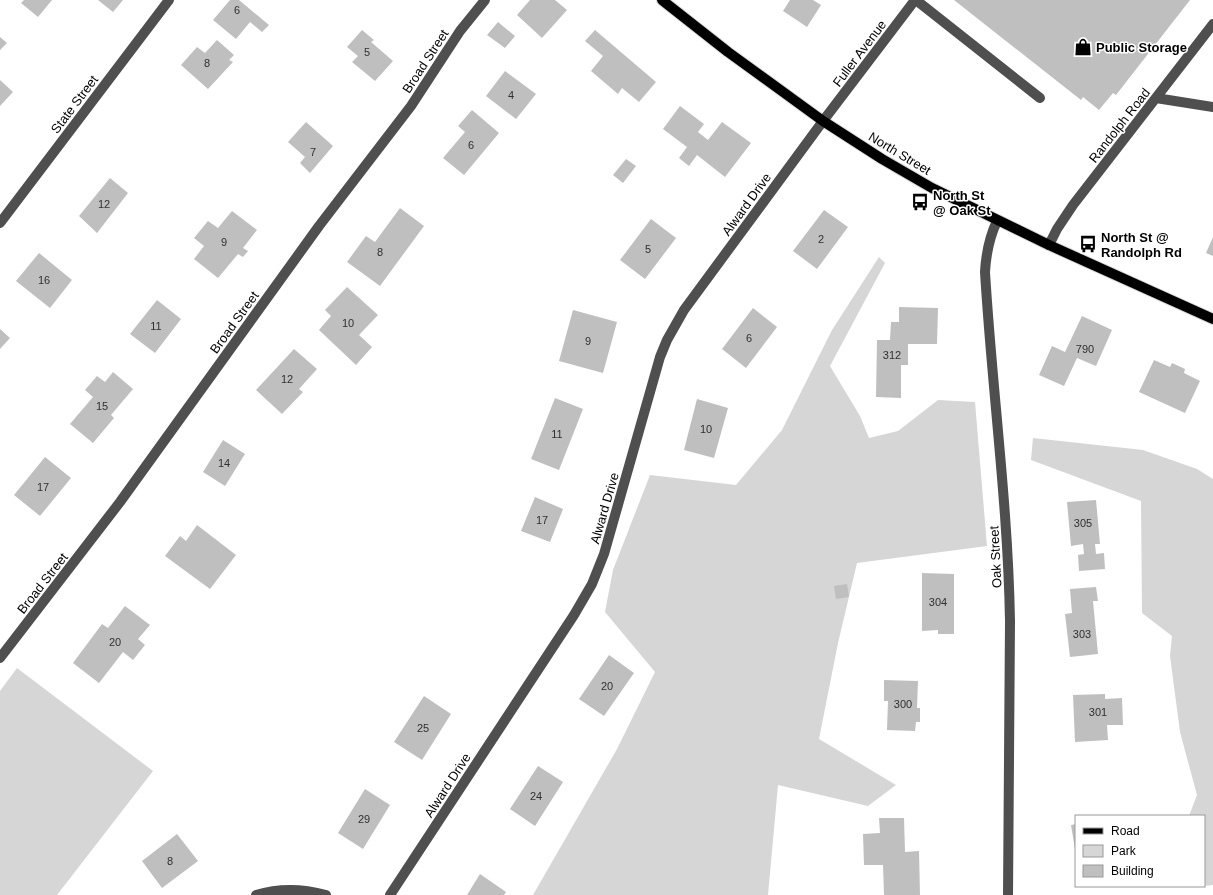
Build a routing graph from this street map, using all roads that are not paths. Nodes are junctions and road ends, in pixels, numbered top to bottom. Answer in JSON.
{"nodes":[{"id":1,"x":169,"y":0,"type":"edge"},
{"id":2,"x":485,"y":0,"type":"edge"},
{"id":3,"x":662,"y":0,"type":"edge"},
{"id":4,"x":915,"y":0,"type":"edge"},
{"id":5,"x":1213,"y":24,"type":"edge"},
{"id":6,"x":1040,"y":98,"type":"dead end"},
{"id":7,"x":1156,"y":98,"type":"junction"},
{"id":8,"x":1213,"y":107,"type":"edge"},
{"id":9,"x":823,"y":121,"type":"junction"},
{"id":10,"x":997,"y":221,"type":"junction"},
{"id":11,"x":0,"y":223,"type":"edge"},
{"id":12,"x":1049,"y":246,"type":"junction"},
{"id":13,"x":1213,"y":319,"type":"edge"},
{"id":14,"x":0,"y":658,"type":"edge"},
{"id":15,"x":256,"y":895,"type":"edge"},
{"id":16,"x":326,"y":895,"type":"edge"},
{"id":17,"x":390,"y":895,"type":"edge"},
{"id":18,"x":1008,"y":895,"type":"edge"}],
"edges":[{"from":1,"to":11,"type":"street","name":"State Street"},
{"from":2,"to":14,"type":"street","name":"Broad Street"},
{"from":3,"to":9,"type":"main road","name":"North Street"},
{"from":4,"to":6,"type":"street"},
{"from":4,"to":9,"type":"street","name":"Fuller Avenue"},
{"from":5,"to":7,"type":"street","name":"Randolph Road"},
{"from":7,"to":8,"type":"street"},
{"from":7,"to":12,"type":"street","name":"Randolph Road"},
{"from":9,"to":10,"type":"main road","name":"North Street"},
{"from":9,"to":17,"type":"street","name":"Alward Drive"},
{"from":10,"to":12,"type":"main road","name":"North Street"},
{"from":10,"to":18,"type":"street","name":"Oak Street"},
{"from":12,"to":13,"type":"main road","name":"North Street"},
{"from":15,"to":16,"type":"street"}]}
